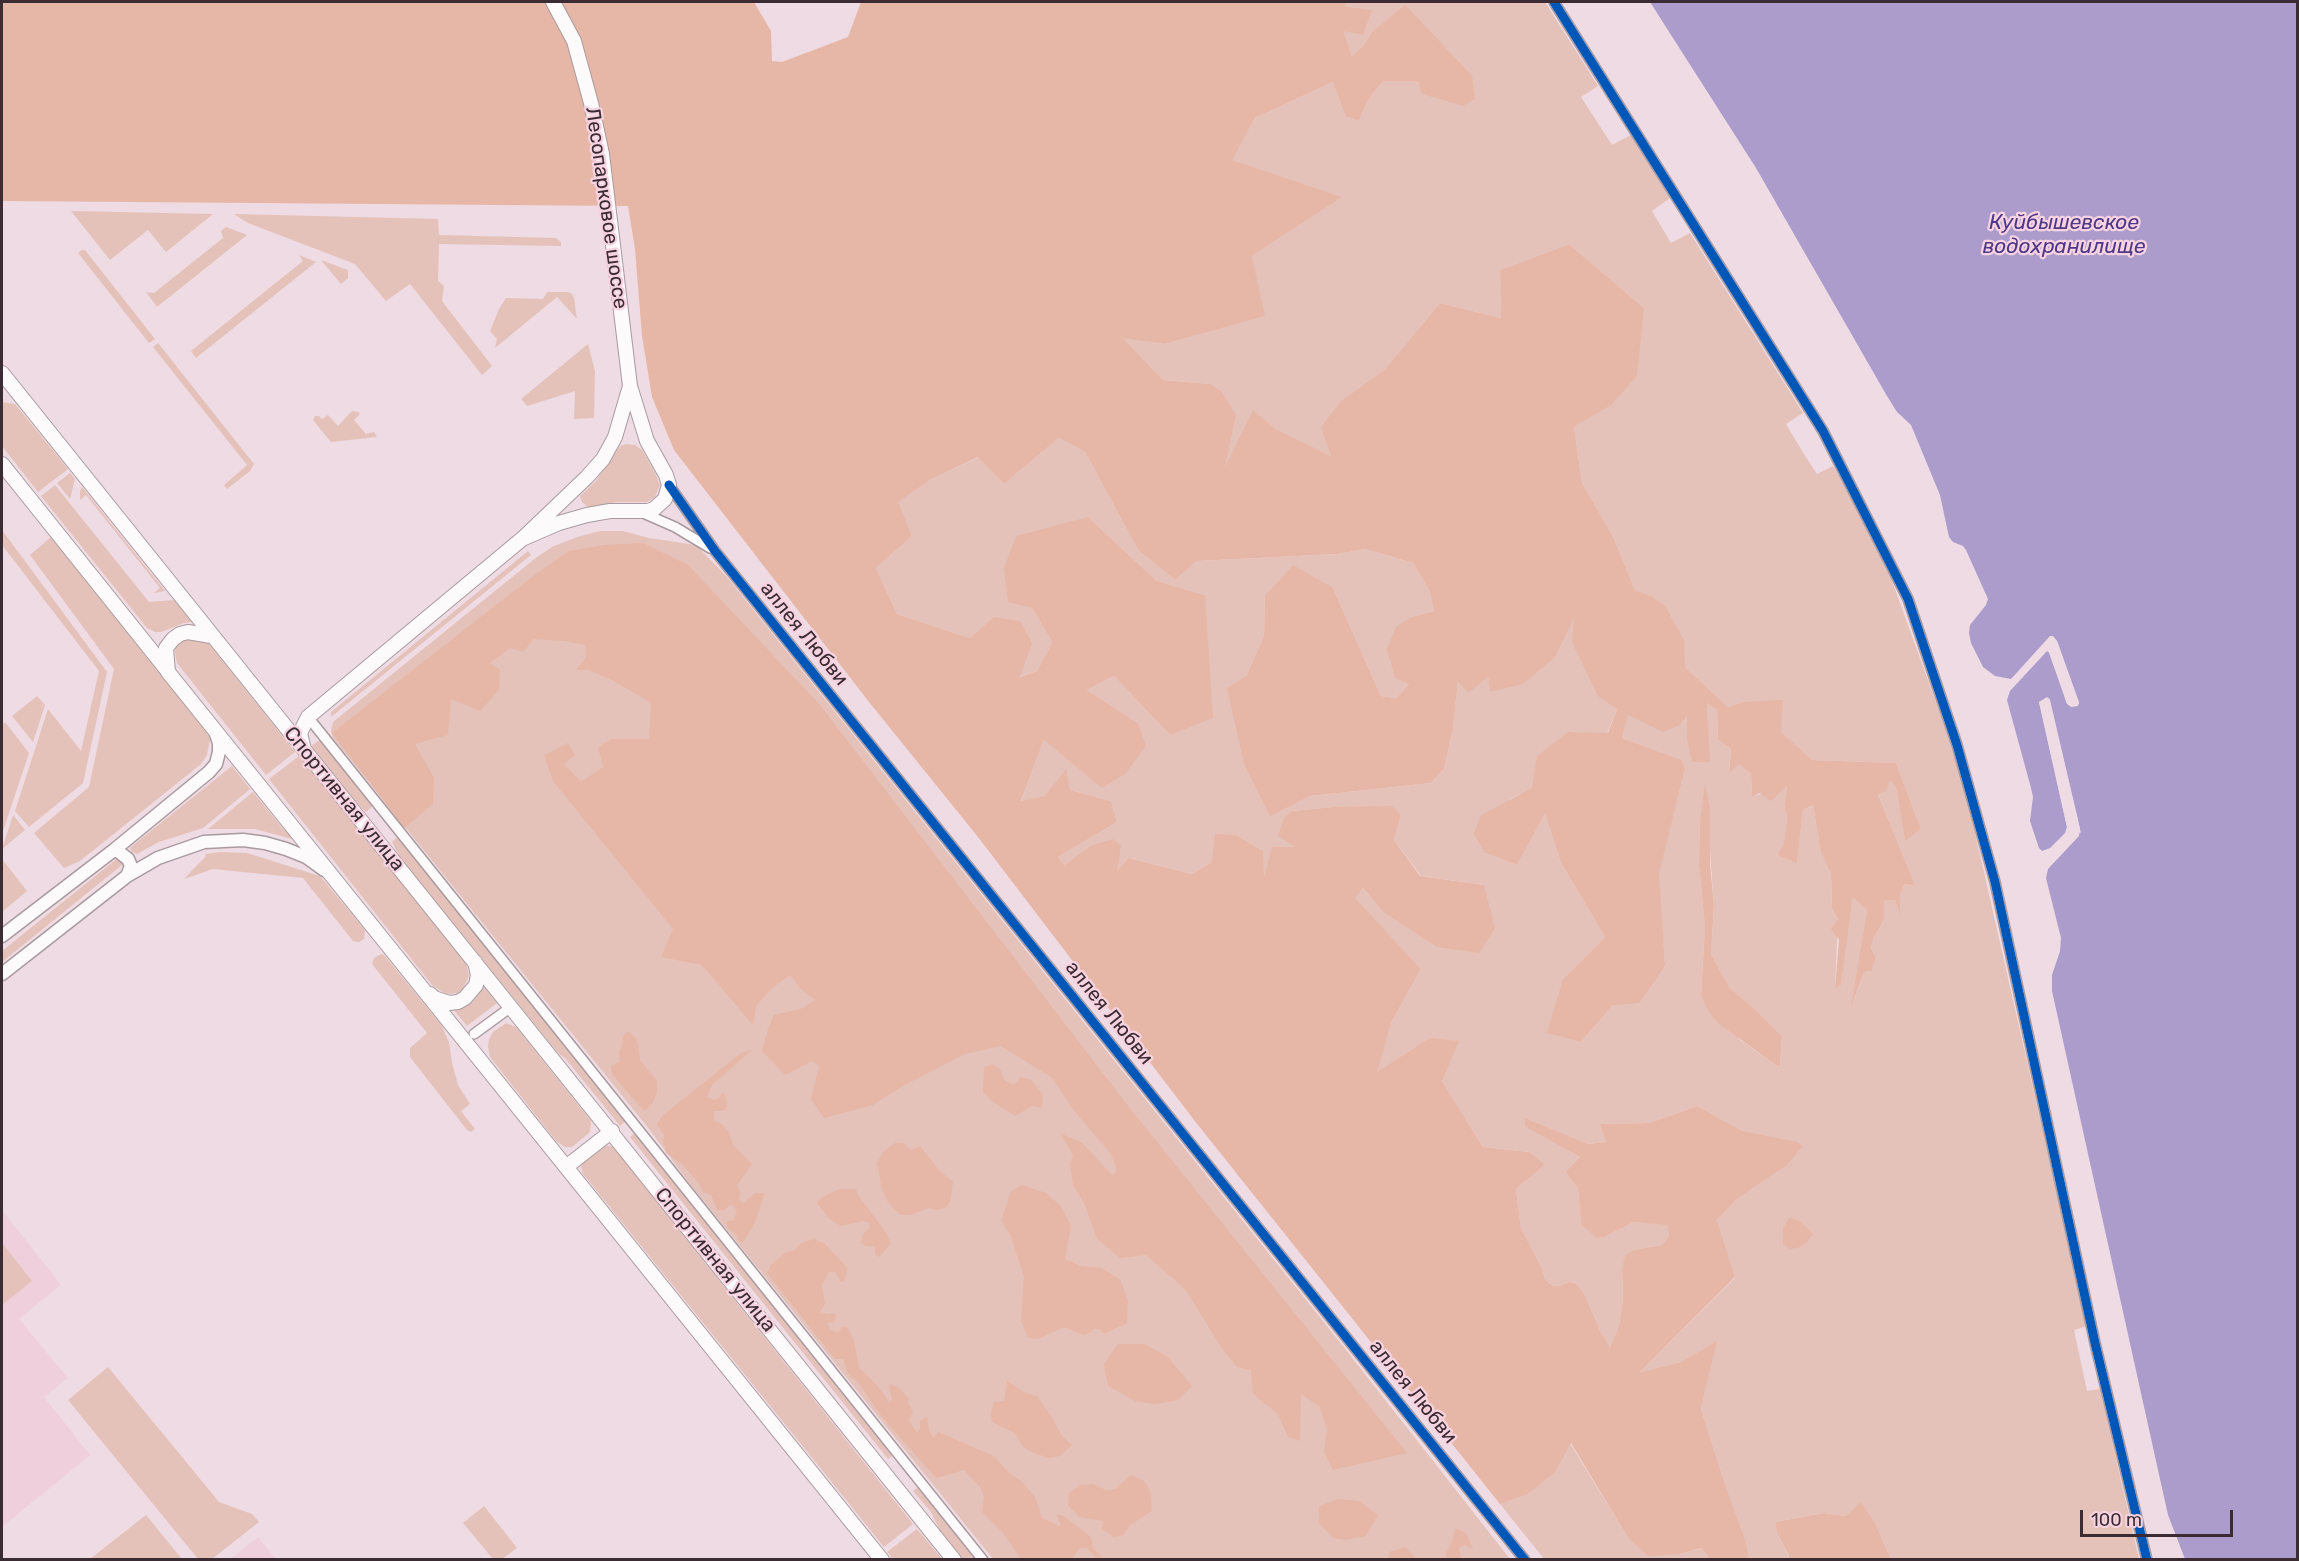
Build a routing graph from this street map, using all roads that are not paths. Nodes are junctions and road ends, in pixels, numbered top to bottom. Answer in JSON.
{"nodes":[{"id":1,"x":553,"y":2,"type":"edge"},
{"id":2,"x":1554,"y":2,"type":"edge"},
{"id":3,"x":4,"y":380,"type":"edge"},
{"id":4,"x":630,"y":386,"type":"junction"},
{"id":5,"x":615,"y":437,"type":"junction"},
{"id":6,"x":647,"y":441,"type":"junction"},
{"id":7,"x":2,"y":464,"type":"edge"},
{"id":8,"x":669,"y":486,"type":"junction"},
{"id":9,"x":575,"y":489,"type":"junction"},
{"id":10,"x":640,"y":512,"type":"junction"},
{"id":11,"x":587,"y":515,"type":"junction"},
{"id":12,"x":522,"y":539,"type":"junction"},
{"id":13,"x":715,"y":551,"type":"junction"},
{"id":14,"x":211,"y":636,"type":"junction"},
{"id":15,"x":168,"y":672,"type":"junction"},
{"id":16,"x":274,"y":712,"type":"junction"},
{"id":17,"x":308,"y":717,"type":"junction"},
{"id":18,"x":214,"y":727,"type":"junction"},
{"id":19,"x":304,"y":749,"type":"junction"},
{"id":20,"x":114,"y":850,"type":"junction"},
{"id":21,"x":127,"y":876,"type":"junction"},
{"id":22,"x":342,"y":886,"type":"junction"},
{"id":23,"x":2,"y":936,"type":"edge"},
{"id":24,"x":475,"y":962,"type":"junction"},
{"id":25,"x":2,"y":974,"type":"edge"},
{"id":26,"x":424,"y":989,"type":"junction"},
{"id":27,"x":511,"y":1007,"type":"junction"},
{"id":28,"x":474,"y":1034,"type":"dead end"},
{"id":29,"x":612,"y":1131,"type":"junction"},
{"id":30,"x":566,"y":1167,"type":"junction"},
{"id":31,"x":882,"y":1560,"type":"edge"},
{"id":32,"x":954,"y":1560,"type":"edge"},
{"id":33,"x":983,"y":1560,"type":"edge"},
{"id":34,"x":1525,"y":1560,"type":"edge"},
{"id":35,"x":2147,"y":1560,"type":"edge"}],
"edges":[{"from":1,"to":4,"type":"main road","name":"Лесопарковое шоссе"},
{"from":2,"to":35,"type":"street"},
{"from":3,"to":14,"type":"main road","name":"Спортивная улица"},
{"from":4,"to":5,"type":"main road","name":"Лесопарковое шоссе"},
{"from":4,"to":6,"type":"main road","name":"Лесопарковое шоссе"},
{"from":5,"to":6,"type":"main road"},
{"from":5,"to":9,"type":"main road","name":"Лесопарковое шоссе"},
{"from":6,"to":8,"type":"main road","name":"Лесопарковое шоссе"},
{"from":7,"to":15,"type":"main road"},
{"from":8,"to":10,"type":"main road"},
{"from":8,"to":13,"type":"street","name":"аллея Любви"},
{"from":9,"to":11,"type":"main road"},
{"from":9,"to":12,"type":"main road","name":"Лесопарковое шоссе"},
{"from":10,"to":11,"type":"main road"},
{"from":10,"to":13,"type":"street","name":"аллея Любви"},
{"from":11,"to":12,"type":"main road"},
{"from":12,"to":17,"type":"main road"},
{"from":13,"to":34,"type":"street","name":"аллея Любви"},
{"from":14,"to":15,"type":"main road"},
{"from":14,"to":16,"type":"main road","name":"Спортивная улица"},
{"from":15,"to":18,"type":"main road"},
{"from":16,"to":17,"type":"main road"},
{"from":16,"to":19,"type":"main road","name":"Спортивная улица"},
{"from":17,"to":19,"type":"main road"},
{"from":17,"to":33,"type":"street"},
{"from":18,"to":20,"type":"main road"},
{"from":18,"to":22,"type":"main road"},
{"from":19,"to":24,"type":"main road","name":"Спортивная улица"},
{"from":20,"to":21,"type":"main road"},
{"from":20,"to":23,"type":"main road"},
{"from":21,"to":22,"type":"main road"},
{"from":21,"to":25,"type":"main road"},
{"from":22,"to":26,"type":"main road"},
{"from":24,"to":26,"type":"main road"},
{"from":24,"to":27,"type":"main road","name":"Спортивная улица"},
{"from":26,"to":30,"type":"main road"},
{"from":27,"to":28,"type":"street"},
{"from":27,"to":29,"type":"main road","name":"Спортивная улица"},
{"from":29,"to":30,"type":"main road"},
{"from":29,"to":32,"type":"main road","name":"Спортивная улица"},
{"from":30,"to":31,"type":"main road"}]}
